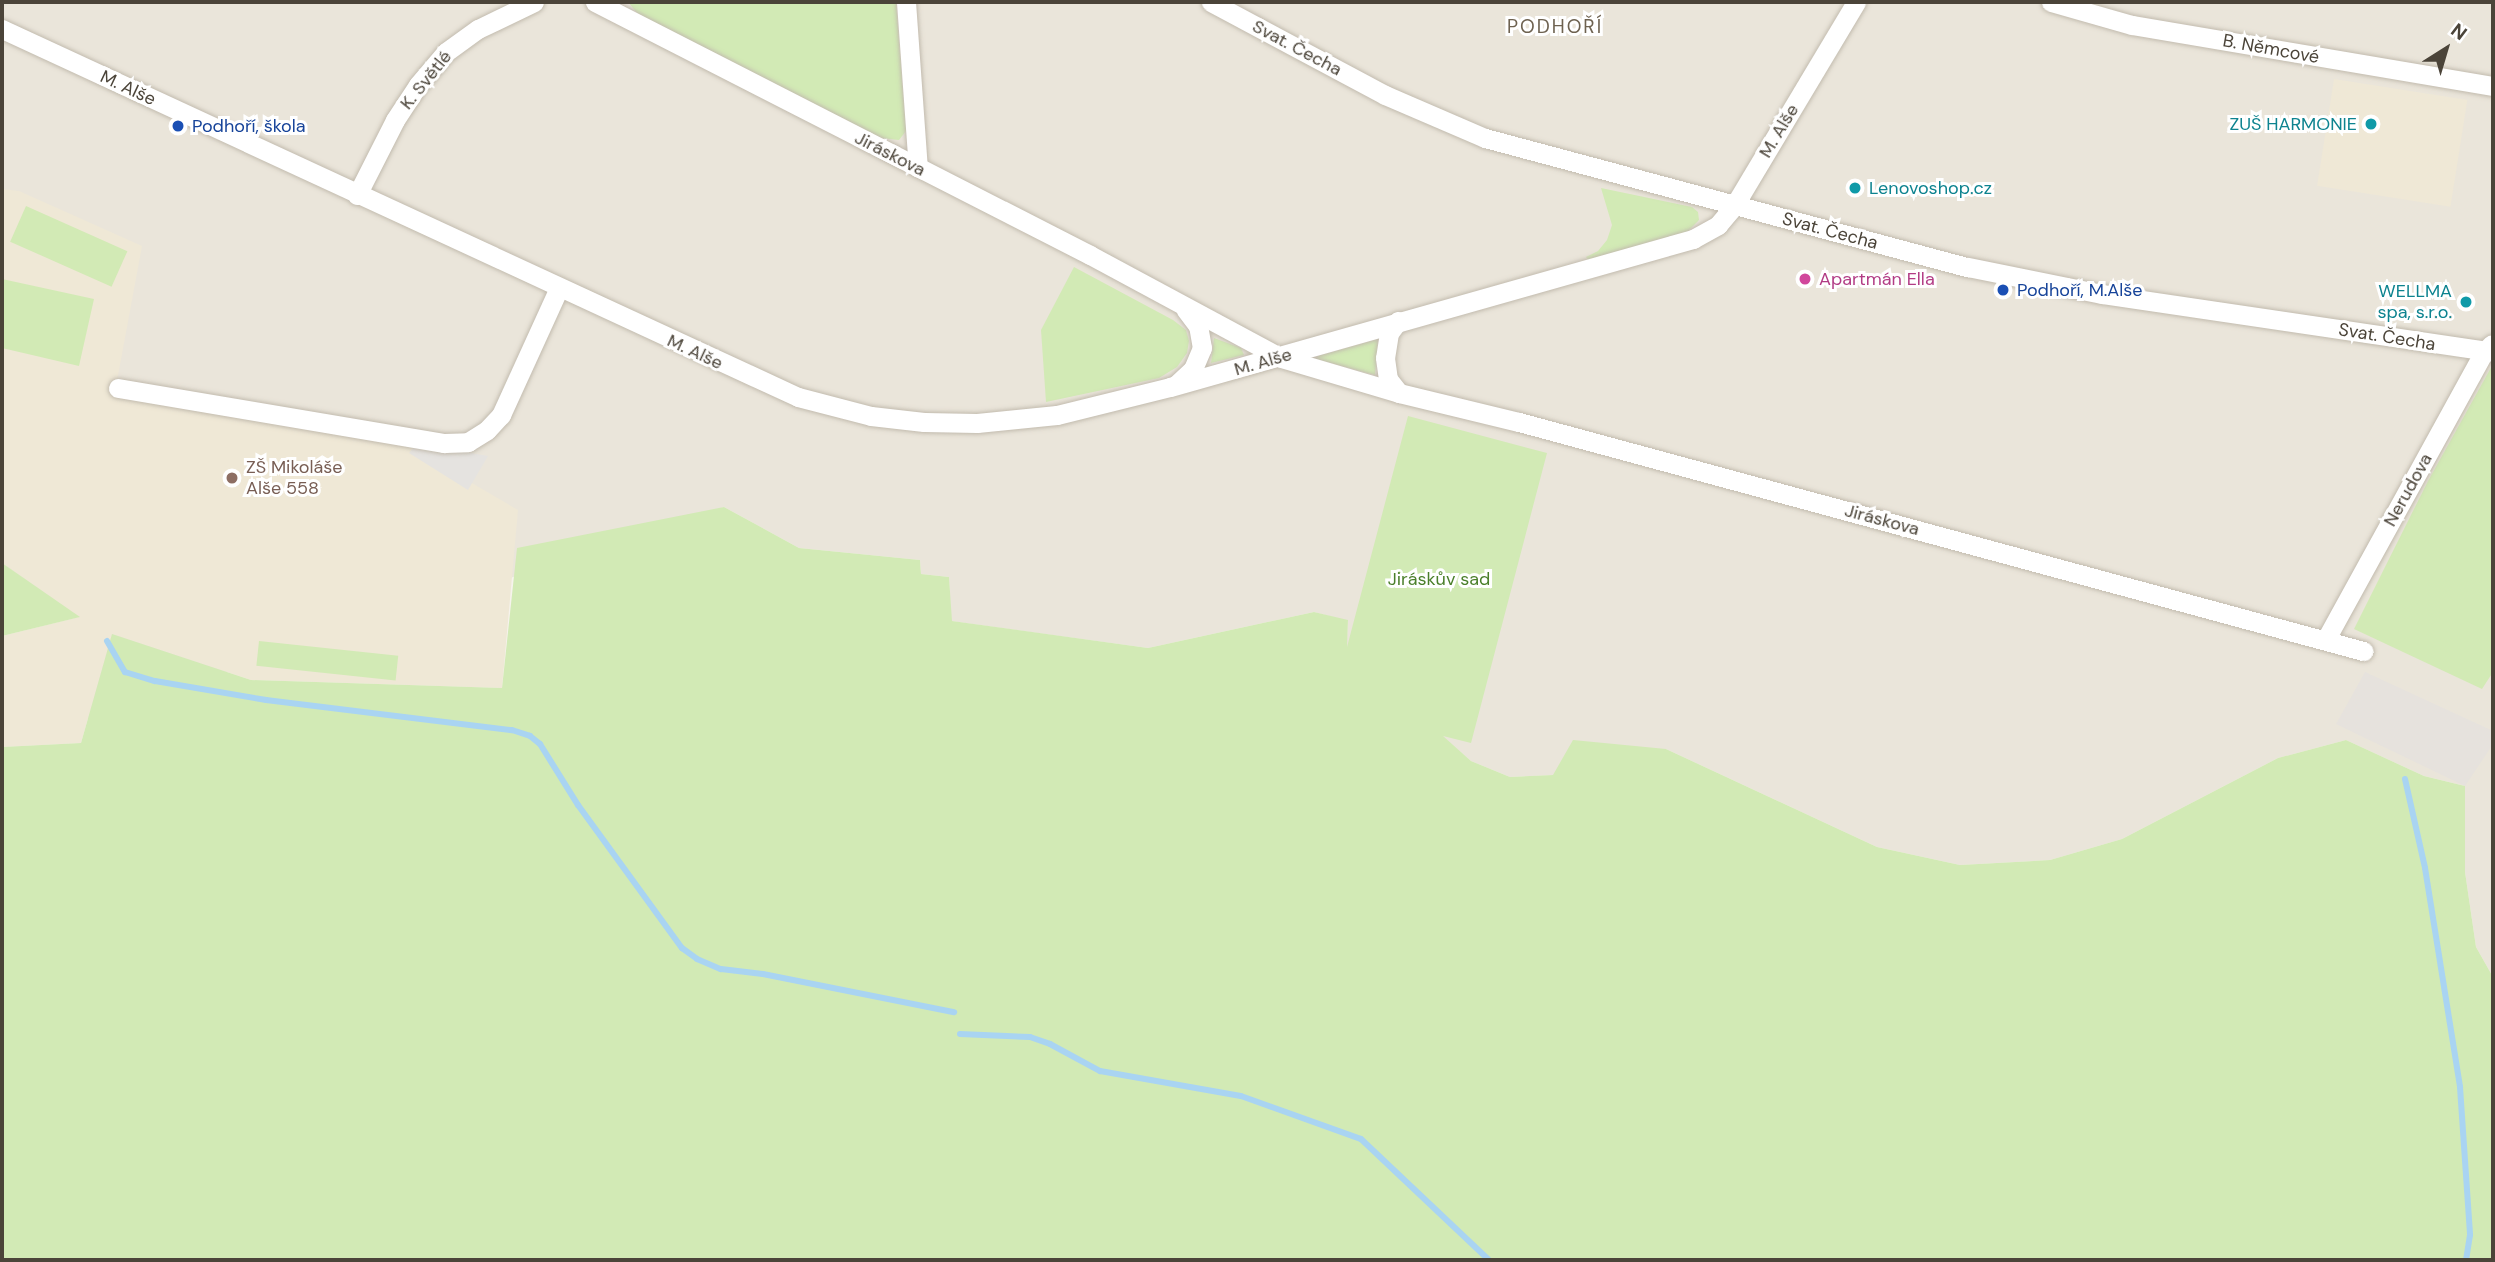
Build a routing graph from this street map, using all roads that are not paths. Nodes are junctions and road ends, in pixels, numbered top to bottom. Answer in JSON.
{"nodes":[{"id":1,"x":534,"y":2,"type":"edge"},
{"id":2,"x":595,"y":2,"type":"edge"},
{"id":3,"x":906,"y":2,"type":"edge"},
{"id":4,"x":1210,"y":2,"type":"edge"},
{"id":5,"x":1856,"y":2,"type":"edge"},
{"id":6,"x":2051,"y":2,"type":"edge"},
{"id":7,"x":2,"y":29,"type":"edge"},
{"id":8,"x":2493,"y":86,"type":"edge"},
{"id":9,"x":918,"y":168,"type":"junction"},
{"id":10,"x":357,"y":195,"type":"junction"},
{"id":11,"x":1734,"y":206,"type":"junction"},
{"id":12,"x":559,"y":288,"type":"junction"},
{"id":13,"x":1184,"y":307,"type":"junction"},
{"id":14,"x":1398,"y":321,"type":"junction"},
{"id":15,"x":2490,"y":349,"type":"edge"},
{"id":16,"x":1281,"y":358,"type":"junction"},
{"id":17,"x":1170,"y":387,"type":"junction"},
{"id":18,"x":118,"y":388,"type":"dead end"},
{"id":19,"x":1399,"y":393,"type":"junction"},
{"id":20,"x":2326,"y":639,"type":"junction"},
{"id":21,"x":2363,"y":651,"type":"dead end"}],
"edges":[{"from":1,"to":10,"type":"street","name":"K. Světlé"},
{"from":2,"to":9,"type":"street","name":"Jiráskova"},
{"from":3,"to":9,"type":"street"},
{"from":4,"to":11,"type":"street","name":"Svat. Čecha"},
{"from":5,"to":11,"type":"street","name":"M. Alše"},
{"from":6,"to":8,"type":"street","name":"B. Němcové"},
{"from":7,"to":10,"type":"street","name":"M. Alše"},
{"from":9,"to":13,"type":"street","name":"Jiráskova"},
{"from":10,"to":12,"type":"street","name":"M. Alše"},
{"from":11,"to":14,"type":"street","name":"M. Alše"},
{"from":11,"to":15,"type":"street","name":"Svat. Čecha"},
{"from":12,"to":17,"type":"street","name":"M. Alše"},
{"from":12,"to":18,"type":"street"},
{"from":13,"to":16,"type":"street","name":"Jiráskova"},
{"from":13,"to":17,"type":"street"},
{"from":14,"to":16,"type":"street","name":"M. Alše"},
{"from":14,"to":19,"type":"street"},
{"from":15,"to":20,"type":"street","name":"Nerudova"},
{"from":16,"to":17,"type":"street","name":"M. Alše"},
{"from":16,"to":19,"type":"street","name":"Jiráskova"},
{"from":19,"to":20,"type":"street","name":"Jiráskova"},
{"from":20,"to":21,"type":"street","name":"Jiráskova"}]}
